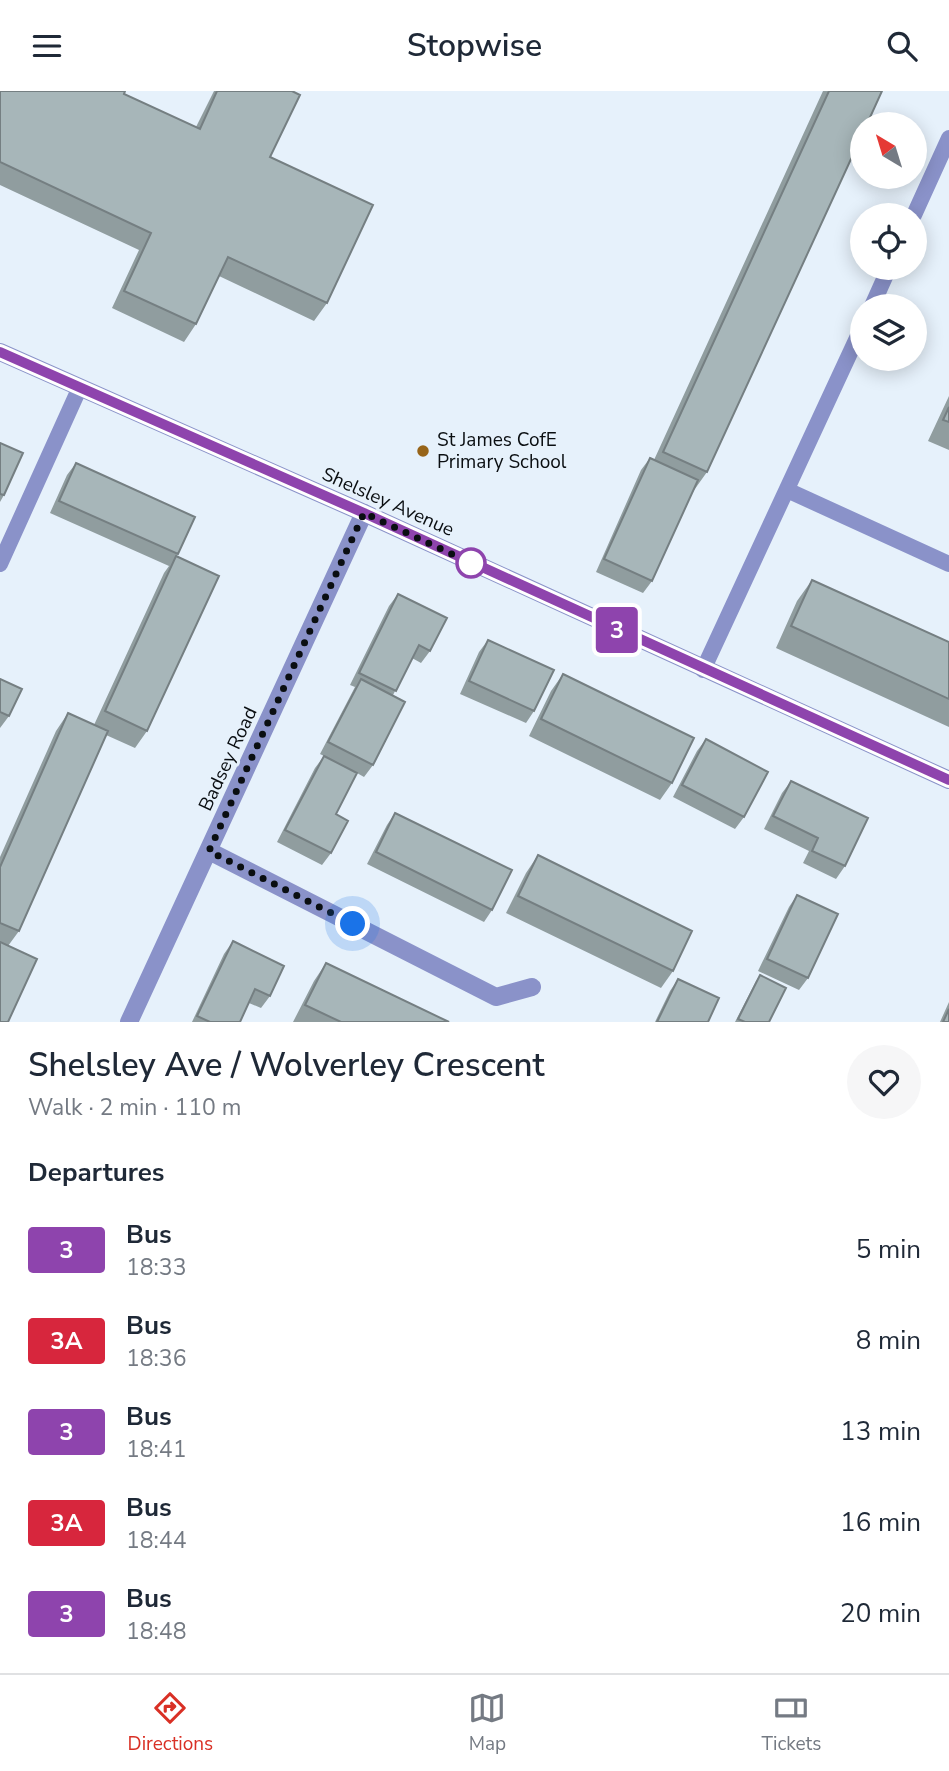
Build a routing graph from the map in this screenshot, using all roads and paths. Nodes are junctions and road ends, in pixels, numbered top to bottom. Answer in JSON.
{"nodes":[{"id":1,"x":949,"y":138,"type":"edge"},
{"id":2,"x":943,"y":164,"type":"edge"},
{"id":3,"x":921,"y":203,"type":"edge"},
{"id":4,"x":0,"y":352,"type":"edge"},
{"id":5,"x":850,"y":353,"type":"edge"},
{"id":6,"x":80,"y":387,"type":"junction"},
{"id":7,"x":786,"y":490,"type":"junction"},
{"id":8,"x":364,"y":513,"type":"junction"},
{"id":9,"x":0,"y":564,"type":"edge"},
{"id":10,"x":949,"y":564,"type":"edge"},
{"id":11,"x":704,"y":670,"type":"junction"},
{"id":12,"x":949,"y":781,"type":"edge"},
{"id":13,"x":209,"y":851,"type":"junction"},
{"id":14,"x":532,"y":987,"type":"dead end"},
{"id":15,"x":129,"y":1022,"type":"edge"}],
"edges":[{"from":1,"to":2,"type":"lane"},
{"from":2,"to":3,"type":"lane"},
{"from":4,"to":6,"type":"street","name":"Shelsley Avenue"},
{"from":5,"to":7,"type":"lane"},
{"from":6,"to":8,"type":"street","name":"Shelsley Avenue"},
{"from":6,"to":9,"type":"lane"},
{"from":7,"to":10,"type":"lane"},
{"from":7,"to":11,"type":"lane"},
{"from":8,"to":11,"type":"street","name":"Shelsley Avenue"},
{"from":8,"to":13,"type":"street","name":"Badsey Road"},
{"from":11,"to":12,"type":"street","name":"Shelsley Avenue"},
{"from":13,"to":14,"type":"street"},
{"from":13,"to":15,"type":"street","name":"Badsey Road"}]}
